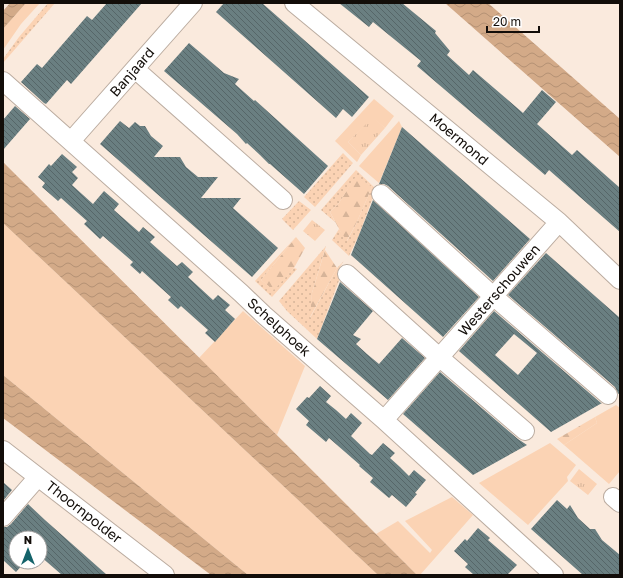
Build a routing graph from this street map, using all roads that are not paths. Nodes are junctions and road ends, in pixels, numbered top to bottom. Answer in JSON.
{"nodes":[{"id":1,"x":193,"y":3,"type":"edge"},
{"id":2,"x":294,"y":3,"type":"edge"},
{"id":3,"x":135,"y":69,"type":"junction"},
{"id":4,"x":3,"y":81,"type":"edge"},
{"id":5,"x":71,"y":141,"type":"junction"},
{"id":6,"x":381,"y":194,"type":"dead end"},
{"id":7,"x":283,"y":200,"type":"dead end"},
{"id":8,"x":559,"y":222,"type":"junction"},
{"id":9,"x":347,"y":274,"type":"dead end"},
{"id":10,"x":620,"y":280,"type":"edge"},
{"id":11,"x":493,"y":296,"type":"junction"},
{"id":12,"x":439,"y":357,"type":"junction"},
{"id":13,"x":608,"y":395,"type":"dead end"},
{"id":14,"x":384,"y":420,"type":"junction"},
{"id":15,"x":525,"y":431,"type":"dead end"},
{"id":16,"x":3,"y":450,"type":"edge"},
{"id":17,"x":38,"y":477,"type":"junction"},
{"id":18,"x":3,"y":517,"type":"edge"},
{"id":19,"x":165,"y":575,"type":"edge"},
{"id":20,"x":554,"y":575,"type":"edge"}],
"edges":[{"from":1,"to":3,"type":"street","name":"Banjaard"},
{"from":2,"to":8,"type":"street","name":"Moermond"},
{"from":3,"to":5,"type":"street","name":"Banjaard"},
{"from":3,"to":7,"type":"street"},
{"from":4,"to":5,"type":"street","name":"Schelphoek"},
{"from":5,"to":14,"type":"street","name":"Schelphoek"},
{"from":6,"to":11,"type":"street"},
{"from":8,"to":10,"type":"street","name":"Moermond"},
{"from":8,"to":11,"type":"street","name":"Westerschouwen"},
{"from":9,"to":12,"type":"street"},
{"from":11,"to":12,"type":"street","name":"Westerschouwen"},
{"from":11,"to":13,"type":"street"},
{"from":12,"to":14,"type":"street","name":"Westerschouwen"},
{"from":12,"to":15,"type":"street"},
{"from":14,"to":20,"type":"street","name":"Schelphoek"},
{"from":16,"to":17,"type":"street","name":"Thoornpolder"},
{"from":17,"to":18,"type":"street"},
{"from":17,"to":19,"type":"street","name":"Thoornpolder"}]}
